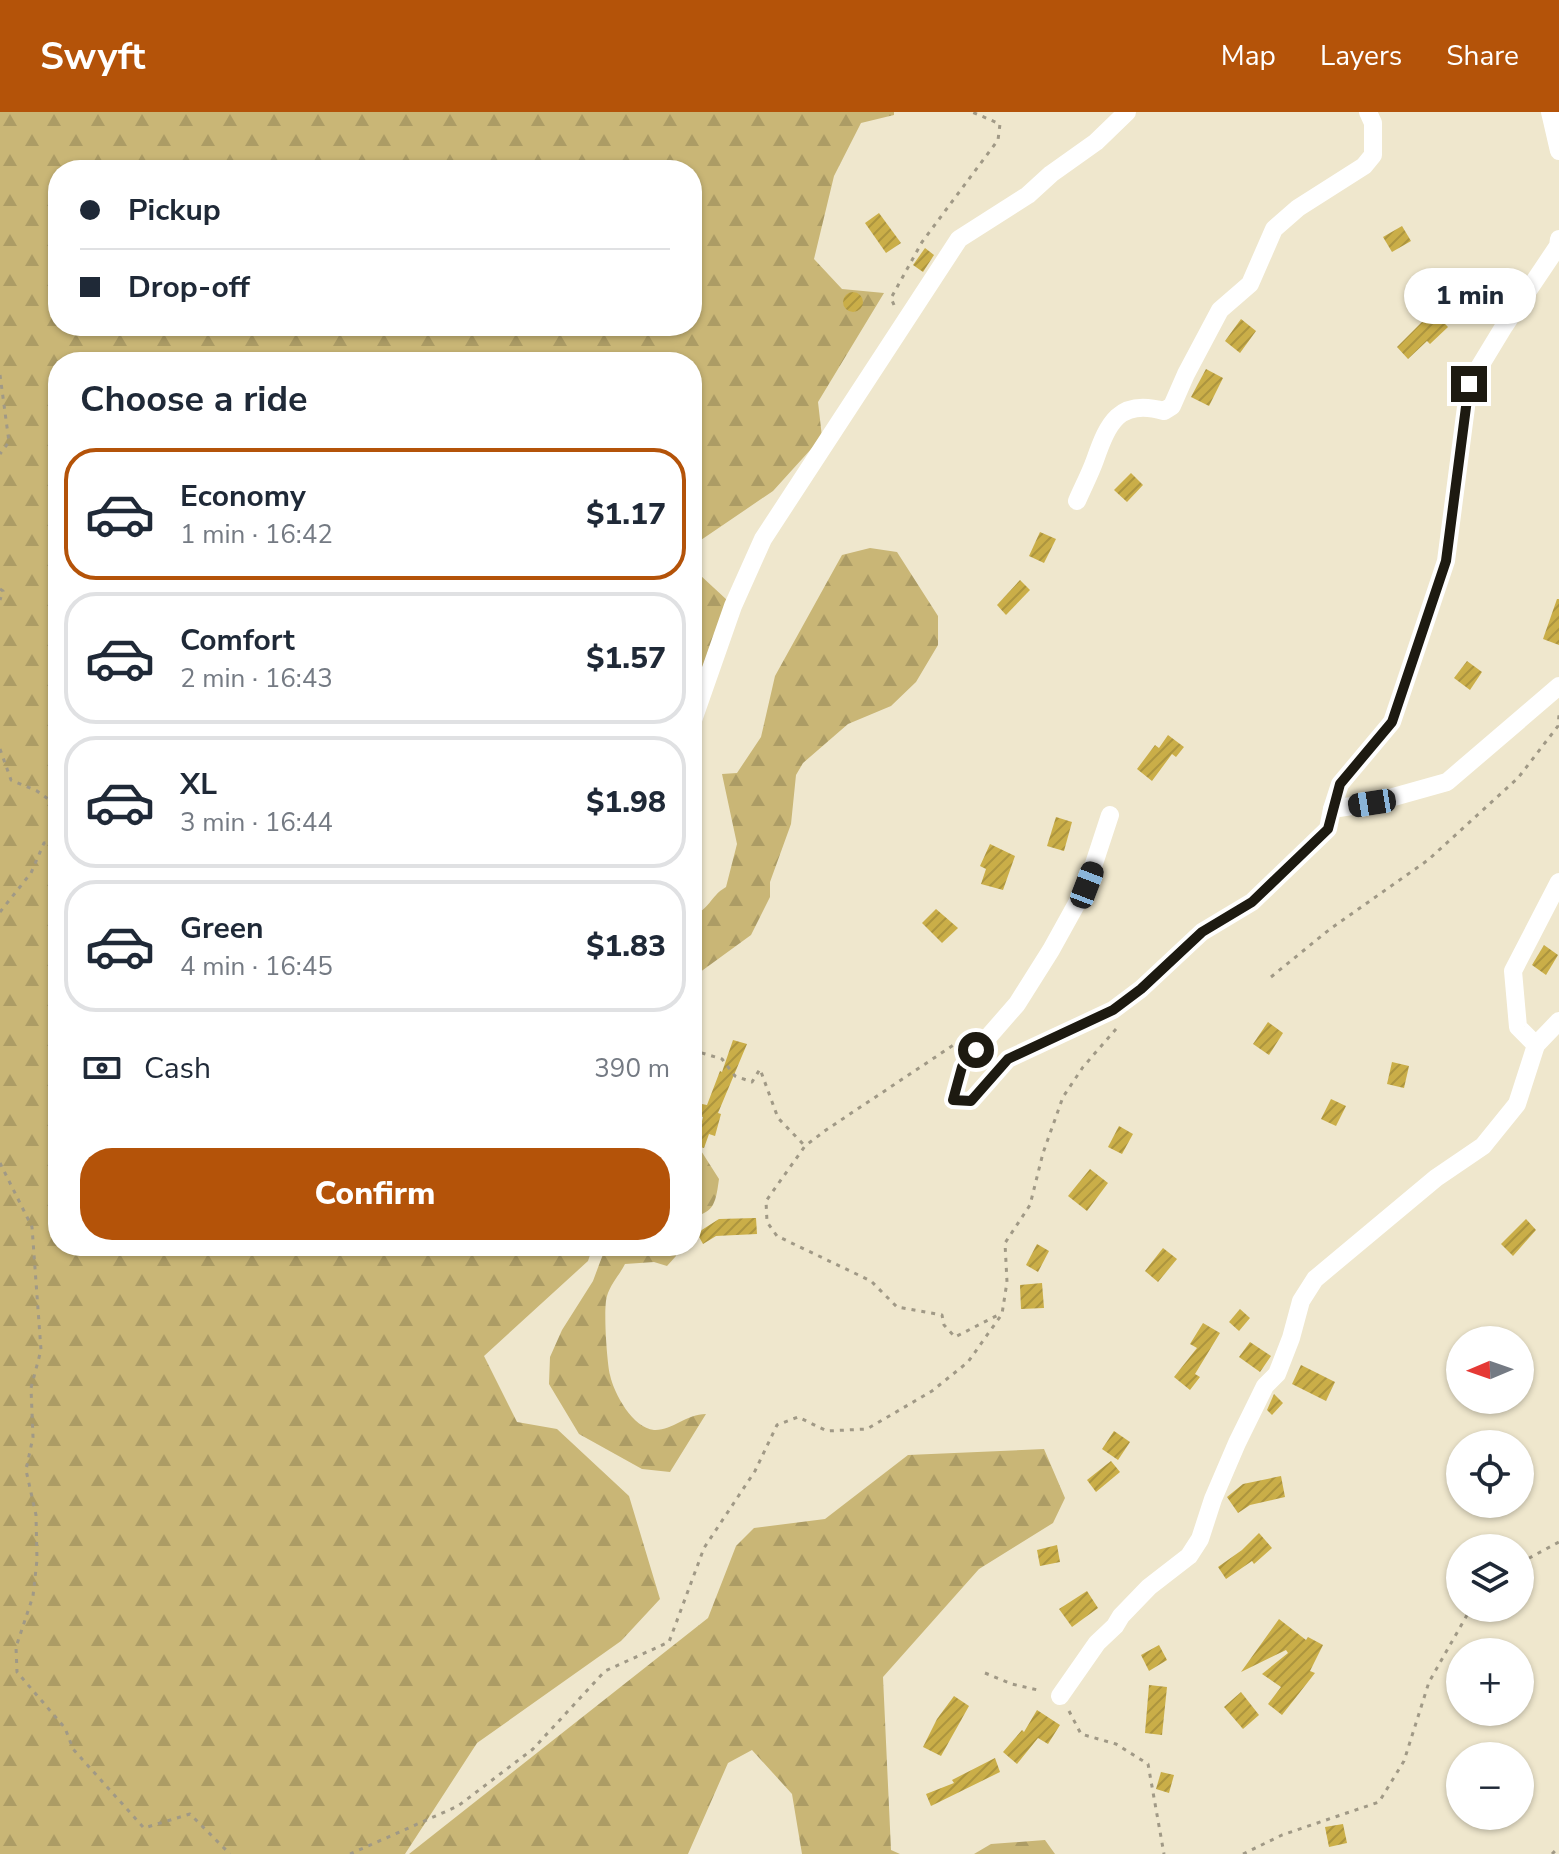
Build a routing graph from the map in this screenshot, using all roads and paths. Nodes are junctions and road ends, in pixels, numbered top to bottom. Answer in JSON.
{"nodes":[{"id":1,"x":972,"y":112,"type":"edge"},
{"id":2,"x":1127,"y":112,"type":"edge"},
{"id":3,"x":1368,"y":112,"type":"edge"},
{"id":4,"x":1550,"y":112,"type":"edge"},
{"id":5,"x":1559,"y":151,"type":"edge"},
{"id":6,"x":1559,"y":239,"type":"edge"},
{"id":7,"x":902,"y":328,"type":"junction"},
{"id":8,"x":0,"y":375,"type":"edge"},
{"id":9,"x":0,"y":454,"type":"edge"},
{"id":10,"x":1077,"y":501,"type":"dead end"},
{"id":11,"x":0,"y":589,"type":"edge"},
{"id":12,"x":0,"y":600,"type":"edge"},
{"id":13,"x":1559,"y":686,"type":"edge"},
{"id":14,"x":702,"y":694,"type":"edge"},
{"id":15,"x":1559,"y":715,"type":"edge"},
{"id":16,"x":0,"y":749,"type":"edge"},
{"id":17,"x":48,"y":799,"type":"edge"},
{"id":18,"x":1332,"y":809,"type":"junction"},
{"id":19,"x":1110,"y":815,"type":"dead end"},
{"id":20,"x":48,"y":842,"type":"edge"},
{"id":21,"x":1559,"y":882,"type":"edge"},
{"id":22,"x":0,"y":912,"type":"edge"},
{"id":23,"x":1271,"y":977,"type":"dead end"},
{"id":24,"x":1559,"y":1021,"type":"edge"},
{"id":25,"x":1120,"y":1025,"type":"dead end"},
{"id":26,"x":962,"y":1040,"type":"dead end"},
{"id":27,"x":1536,"y":1045,"type":"junction"},
{"id":28,"x":702,"y":1053,"type":"edge"},
{"id":29,"x":805,"y":1146,"type":"junction"},
{"id":30,"x":0,"y":1163,"type":"edge"},
{"id":31,"x":1002,"y":1314,"type":"junction"},
{"id":32,"x":1559,"y":1542,"type":"edge"},
{"id":33,"x":1534,"y":1555,"type":"edge"},
{"id":34,"x":1463,"y":1622,"type":"edge"},
{"id":35,"x":985,"y":1673,"type":"dead end"},
{"id":36,"x":1060,"y":1696,"type":"junction"},
{"id":37,"x":1559,"y":1847,"type":"edge"},
{"id":38,"x":230,"y":1854,"type":"edge"},
{"id":39,"x":350,"y":1854,"type":"edge"},
{"id":40,"x":1164,"y":1854,"type":"edge"},
{"id":41,"x":1243,"y":1854,"type":"edge"},
{"id":42,"x":1552,"y":1854,"type":"edge"}],
"edges":[{"from":1,"to":7,"type":"path"},
{"from":2,"to":7,"type":"street"},
{"from":3,"to":10,"type":"street"},
{"from":4,"to":5,"type":"street"},
{"from":6,"to":18,"type":"street"},
{"from":7,"to":14,"type":"street"},
{"from":8,"to":9,"type":"path"},
{"from":11,"to":12,"type":"path"},
{"from":13,"to":18,"type":"street"},
{"from":15,"to":23,"type":"path"},
{"from":16,"to":17,"type":"path"},
{"from":18,"to":19,"type":"street"},
{"from":20,"to":22,"type":"path"},
{"from":21,"to":27,"type":"street"},
{"from":24,"to":27,"type":"street"},
{"from":25,"to":31,"type":"path"},
{"from":26,"to":29,"type":"path"},
{"from":27,"to":36,"type":"street"},
{"from":28,"to":29,"type":"path"},
{"from":29,"to":31,"type":"path"},
{"from":30,"to":38,"type":"path"},
{"from":31,"to":39,"type":"path"},
{"from":32,"to":33,"type":"path"},
{"from":34,"to":41,"type":"path"},
{"from":35,"to":36,"type":"path"},
{"from":36,"to":40,"type":"path"},
{"from":37,"to":42,"type":"path"}]}
